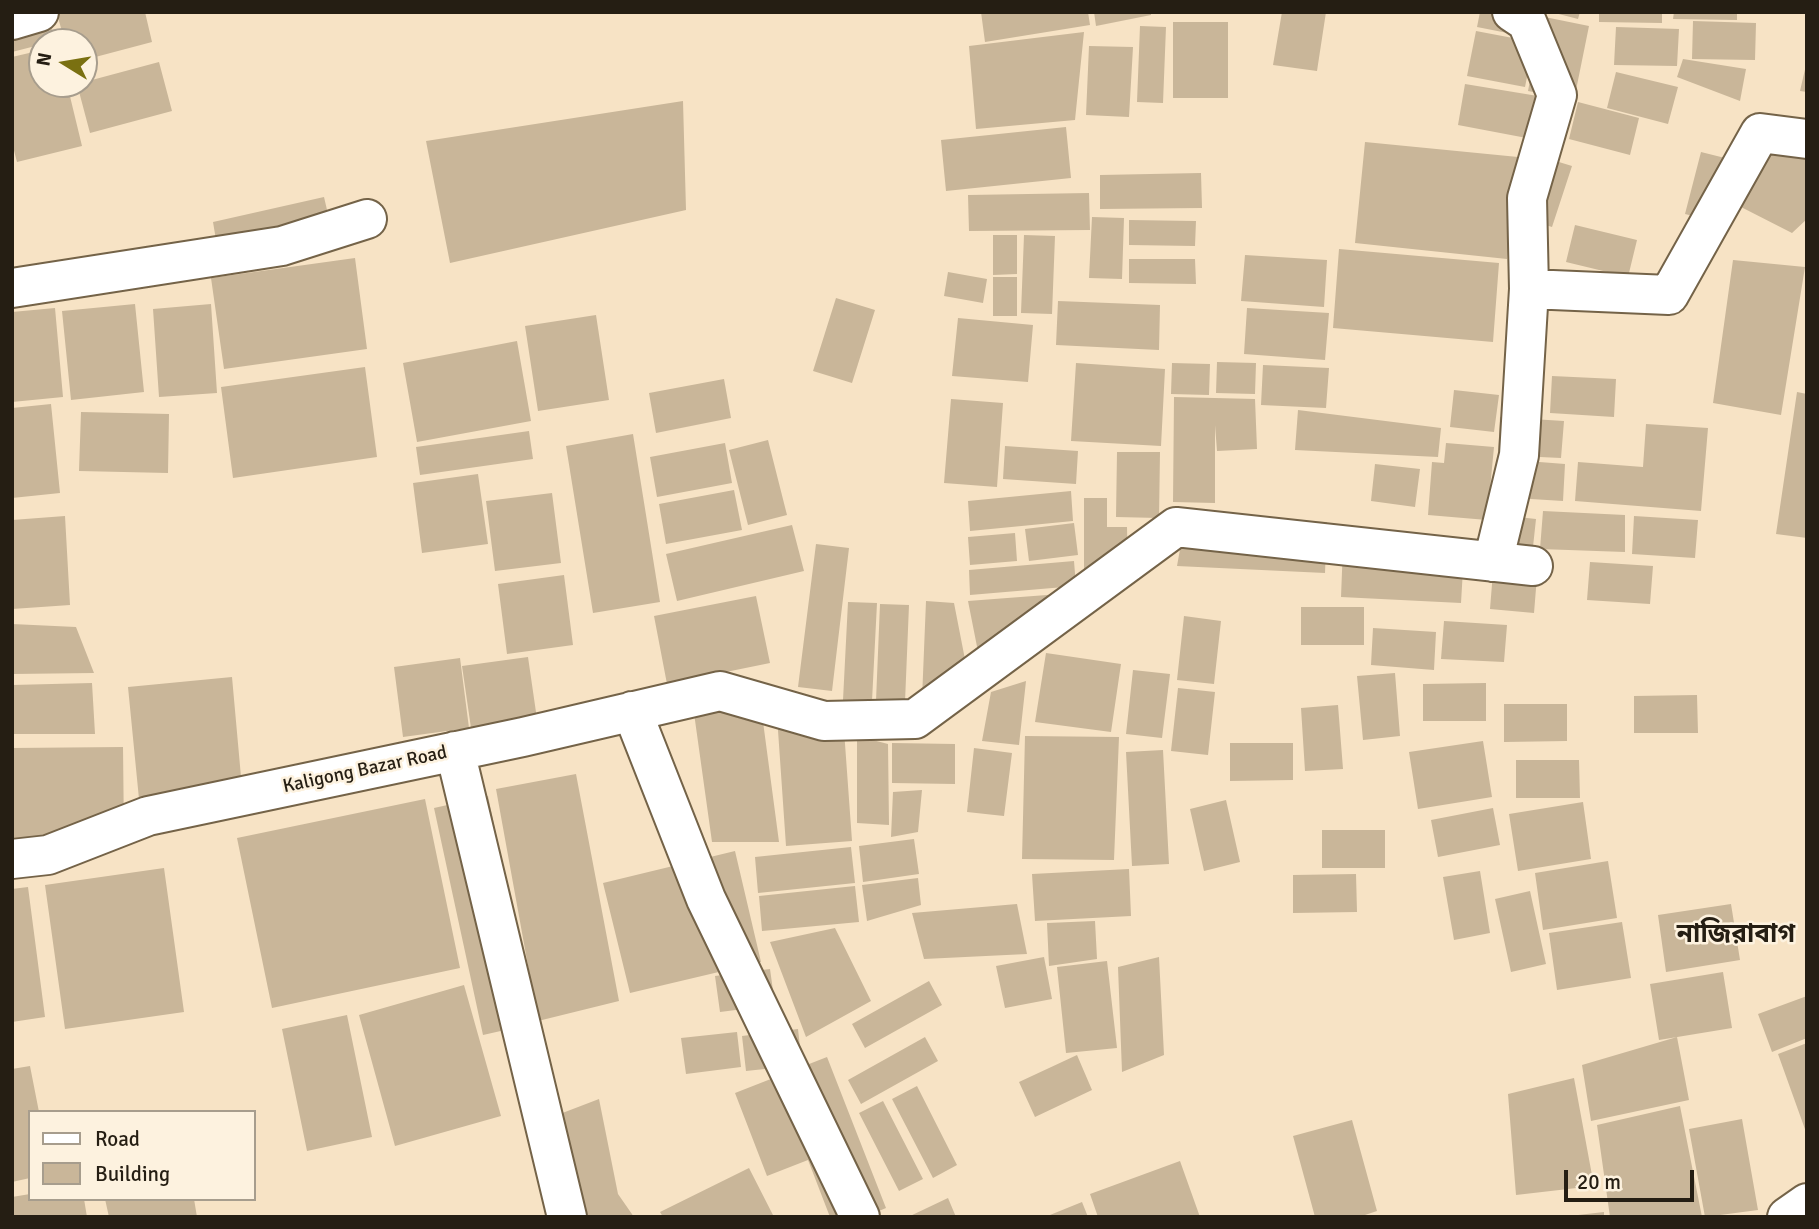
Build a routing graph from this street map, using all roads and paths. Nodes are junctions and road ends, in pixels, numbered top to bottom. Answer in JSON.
{"nodes":[{"id":1,"x":39,"y":12,"type":"edge"},
{"id":2,"x":1512,"y":12,"type":"edge"},
{"id":3,"x":12,"y":20,"type":"edge"},
{"id":4,"x":1807,"y":139,"type":"edge"},
{"id":5,"x":367,"y":219,"type":"dead end"},
{"id":6,"x":12,"y":288,"type":"edge"},
{"id":7,"x":1529,"y":289,"type":"junction"},
{"id":8,"x":1493,"y":562,"type":"junction"},
{"id":9,"x":1533,"y":566,"type":"dead end"},
{"id":10,"x":632,"y":711,"type":"junction"},
{"id":11,"x":455,"y":751,"type":"junction"},
{"id":12,"x":12,"y":859,"type":"edge"},
{"id":13,"x":1807,"y":1203,"type":"edge"},
{"id":14,"x":567,"y":1217,"type":"edge"},
{"id":15,"x":860,"y":1217,"type":"edge"},
{"id":16,"x":1787,"y":1217,"type":"edge"}],
"edges":[{"from":1,"to":3,"type":"street"},
{"from":2,"to":7,"type":"street"},
{"from":4,"to":7,"type":"street"},
{"from":5,"to":6,"type":"street"},
{"from":7,"to":8,"type":"street"},
{"from":8,"to":9,"type":"street"},
{"from":8,"to":10,"type":"street","name":"Kaligong Bazar Road"},
{"from":10,"to":11,"type":"street","name":"Kaligong Bazar Road"},
{"from":10,"to":15,"type":"street"},
{"from":11,"to":12,"type":"street","name":"Kaligong Bazar Road"},
{"from":11,"to":14,"type":"street"},
{"from":13,"to":16,"type":"street"}]}
